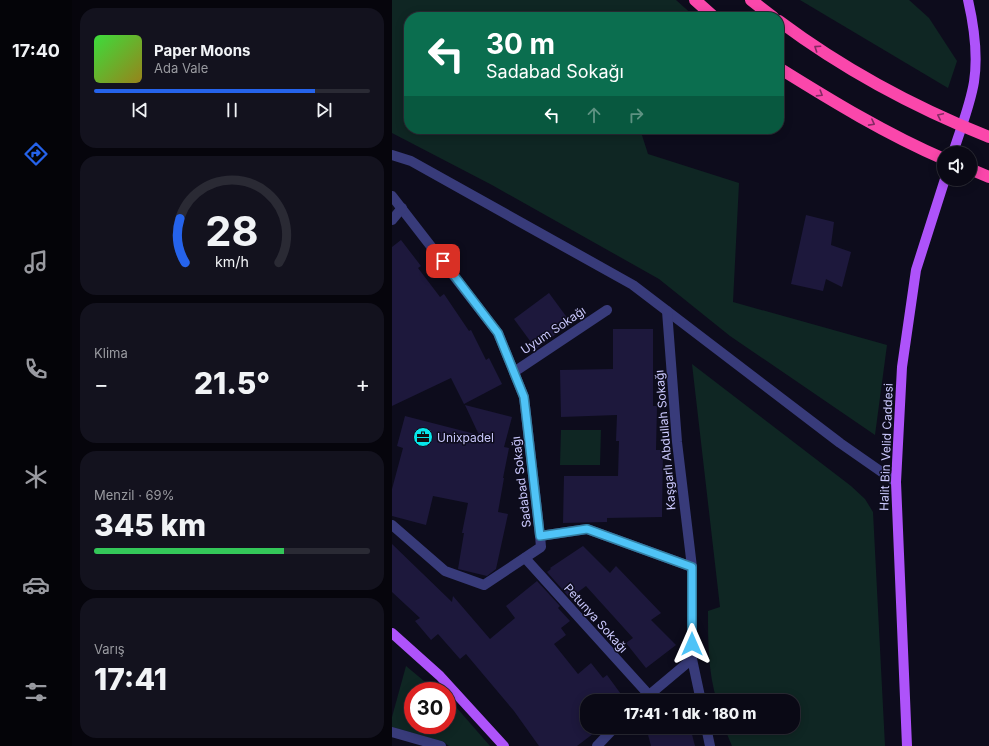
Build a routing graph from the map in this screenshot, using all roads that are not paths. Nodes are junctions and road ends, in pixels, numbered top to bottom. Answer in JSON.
{"nodes":[{"id":1,"x":695,"y":0,"type":"edge"},
{"id":2,"x":751,"y":0,"type":"edge"},
{"id":3,"x":968,"y":0,"type":"edge"},
{"id":4,"x":708,"y":12,"type":"edge"},
{"id":5,"x":767,"y":12,"type":"edge"},
{"id":6,"x":784,"y":24,"type":"edge"},
{"id":7,"x":784,"y":71,"type":"edge"},
{"id":8,"x":989,"y":137,"type":"edge"},
{"id":9,"x":955,"y":146,"type":"edge"},
{"id":10,"x":392,"y":155,"type":"edge"},
{"id":11,"x":937,"y":156,"type":"edge"},
{"id":12,"x":977,"y":172,"type":"edge"},
{"id":13,"x":989,"y":176,"type":"edge"},
{"id":14,"x":943,"y":186,"type":"edge"},
{"id":15,"x":392,"y":196,"type":"edge"},
{"id":16,"x":402,"y":208,"type":"junction"},
{"id":17,"x":392,"y":220,"type":"edge"},
{"id":18,"x":607,"y":310,"type":"dead end"},
{"id":19,"x":667,"y":311,"type":"junction"},
{"id":20,"x":514,"y":372,"type":"junction"},
{"id":21,"x":896,"y":482,"type":"junction"},
{"id":22,"x":392,"y":525,"type":"edge"},
{"id":23,"x":540,"y":536,"type":"junction"},
{"id":24,"x":525,"y":558,"type":"junction"},
{"id":25,"x":692,"y":567,"type":"junction"},
{"id":26,"x":392,"y":633,"type":"edge"},
{"id":27,"x":692,"y":659,"type":"junction"},
{"id":28,"x":642,"y":694,"type":"edge"},
{"id":29,"x":650,"y":694,"type":"edge"},
{"id":30,"x":699,"y":694,"type":"edge"},
{"id":31,"x":392,"y":732,"type":"edge"},
{"id":32,"x":608,"y":734,"type":"edge"},
{"id":33,"x":707,"y":734,"type":"edge"},
{"id":34,"x":441,"y":746,"type":"edge"},
{"id":35,"x":504,"y":746,"type":"edge"},
{"id":36,"x":597,"y":746,"type":"edge"},
{"id":37,"x":710,"y":746,"type":"edge"},
{"id":38,"x":907,"y":746,"type":"edge"}],
"edges":[{"from":1,"to":4,"type":"highway"},
{"from":2,"to":5,"type":"highway"},
{"from":3,"to":9,"type":"main road"},
{"from":8,"to":6,"type":"highway","one_way":true},
{"from":7,"to":11,"type":"highway","one_way":true},
{"from":10,"to":19,"type":"street"},
{"from":12,"to":13,"type":"highway"},
{"from":14,"to":21,"type":"main road","name":"Halit Bin Velid Caddesi"},
{"from":15,"to":16,"type":"street","name":"Sadabad Sokağı"},
{"from":16,"to":17,"type":"street"},
{"from":16,"to":20,"type":"street","name":"Sadabad Sokağı"},
{"from":18,"to":20,"type":"street","name":"Uyum Sokağı"},
{"from":19,"to":21,"type":"street"},
{"from":19,"to":25,"type":"street","name":"Kaşgarlı Abdullah Sokağı"},
{"from":20,"to":23,"type":"street","name":"Sadabad Sokağı"},
{"from":21,"to":38,"type":"main road","name":"Halit Bin Velid Caddesi"},
{"from":22,"to":24,"type":"street"},
{"from":23,"to":24,"type":"street"},
{"from":23,"to":25,"type":"street","name":"Sadabad Sokağı"},
{"from":24,"to":28,"type":"street","name":"Petunya Sokağı"},
{"from":25,"to":27,"type":"street"},
{"from":26,"to":35,"type":"main road"},
{"from":27,"to":29,"type":"street"},
{"from":27,"to":30,"type":"street"},
{"from":31,"to":34,"type":"street"},
{"from":32,"to":36,"type":"street"},
{"from":33,"to":37,"type":"street"}]}
